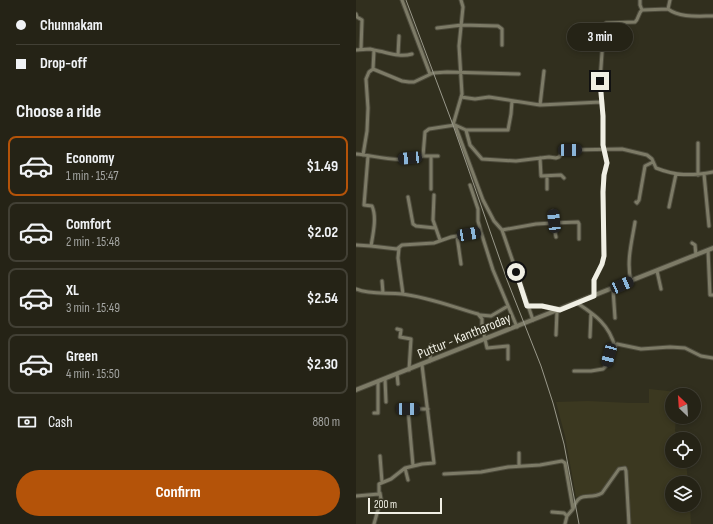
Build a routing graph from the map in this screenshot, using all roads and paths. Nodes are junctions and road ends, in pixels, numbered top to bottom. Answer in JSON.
{"nodes":[{"id":1,"x":402,"y":0,"type":"edge"},
{"id":2,"x":461,"y":0,"type":"edge"},
{"id":3,"x":640,"y":0,"type":"edge"},
{"id":4,"x":670,"y":0,"type":"edge"},
{"id":5,"x":668,"y":9,"type":"junction"},
{"id":6,"x":642,"y":10,"type":"junction"},
{"id":7,"x":356,"y":14,"type":"edge"},
{"id":8,"x":713,"y":16,"type":"edge"},
{"id":9,"x":462,"y":25,"type":"junction"},
{"id":10,"x":437,"y":28,"type":"dead end"},
{"id":11,"x":399,"y":36,"type":"dead end"},
{"id":12,"x":502,"y":45,"type":"dead end"},
{"id":13,"x":360,"y":49,"type":"junction"},
{"id":14,"x":356,"y":50,"type":"edge"},
{"id":15,"x":374,"y":50,"type":"junction"},
{"id":16,"x":412,"y":54,"type":"dead end"},
{"id":17,"x":398,"y":55,"type":"junction"},
{"id":18,"x":373,"y":69,"type":"junction"},
{"id":19,"x":462,"y":71,"type":"junction"},
{"id":20,"x":544,"y":71,"type":"dead end"},
{"id":21,"x":430,"y":74,"type":"junction"},
{"id":22,"x":519,"y":74,"type":"dead end"},
{"id":23,"x":461,"y":97,"type":"junction"},
{"id":24,"x":512,"y":101,"type":"junction"},
{"id":25,"x":602,"y":102,"type":"junction"},
{"id":26,"x":540,"y":106,"type":"junction"},
{"id":27,"x":454,"y":125,"type":"junction"},
{"id":28,"x":466,"y":130,"type":"junction"},
{"id":29,"x":698,"y":143,"type":"dead end"},
{"id":30,"x":604,"y":150,"type":"junction"},
{"id":31,"x":356,"y":154,"type":"edge"},
{"id":32,"x":363,"y":155,"type":"junction"},
{"id":33,"x":368,"y":156,"type":"junction"},
{"id":34,"x":423,"y":156,"type":"junction"},
{"id":35,"x":438,"y":156,"type":"dead end"},
{"id":36,"x":431,"y":157,"type":"junction"},
{"id":37,"x":540,"y":158,"type":"junction"},
{"id":38,"x":653,"y":162,"type":"junction"},
{"id":39,"x":713,"y":172,"type":"edge"},
{"id":40,"x":676,"y":174,"type":"junction"},
{"id":41,"x":704,"y":174,"type":"junction"},
{"id":42,"x":698,"y":175,"type":"junction"},
{"id":43,"x":547,"y":176,"type":"junction"},
{"id":44,"x":564,"y":178,"type":"dead end"},
{"id":45,"x":470,"y":185,"type":"dead end"},
{"id":46,"x":431,"y":189,"type":"dead end"},
{"id":47,"x":547,"y":189,"type":"dead end"},
{"id":48,"x":434,"y":195,"type":"dead end"},
{"id":49,"x":408,"y":197,"type":"dead end"},
{"id":50,"x":636,"y":202,"type":"dead end"},
{"id":51,"x":669,"y":207,"type":"dead end"},
{"id":52,"x":553,"y":211,"type":"dead end"},
{"id":53,"x":635,"y":222,"type":"dead end"},
{"id":54,"x":553,"y":223,"type":"junction"},
{"id":55,"x":709,"y":226,"type":"dead end"},
{"id":56,"x":435,"y":228,"type":"junction"},
{"id":57,"x":502,"y":230,"type":"junction"},
{"id":58,"x":481,"y":232,"type":"junction"},
{"id":59,"x":457,"y":236,"type":"junction"},
{"id":60,"x":556,"y":237,"type":"dead end"},
{"id":61,"x":579,"y":239,"type":"dead end"},
{"id":62,"x":440,"y":240,"type":"junction"},
{"id":63,"x":692,"y":243,"type":"dead end"},
{"id":64,"x":356,"y":246,"type":"edge"},
{"id":65,"x":371,"y":246,"type":"junction"},
{"id":66,"x":399,"y":248,"type":"junction"},
{"id":67,"x":713,"y":248,"type":"edge"},
{"id":68,"x":708,"y":250,"type":"junction"},
{"id":69,"x":696,"y":255,"type":"junction"},
{"id":70,"x":461,"y":264,"type":"dead end"},
{"id":71,"x":656,"y":271,"type":"junction"},
{"id":72,"x":382,"y":281,"type":"dead end"},
{"id":73,"x":631,"y":281,"type":"junction"},
{"id":74,"x":711,"y":284,"type":"edge"},
{"id":75,"x":356,"y":289,"type":"edge"},
{"id":76,"x":613,"y":289,"type":"junction"},
{"id":77,"x":661,"y":289,"type":"dead end"},
{"id":78,"x":383,"y":293,"type":"junction"},
{"id":79,"x":403,"y":294,"type":"junction"},
{"id":80,"x":713,"y":295,"type":"edge"},
{"id":81,"x":594,"y":296,"type":"junction"},
{"id":82,"x":577,"y":303,"type":"junction"},
{"id":83,"x":508,"y":306,"type":"junction"},
{"id":84,"x":527,"y":306,"type":"junction"},
{"id":85,"x":559,"y":310,"type":"junction"},
{"id":86,"x":591,"y":313,"type":"junction"},
{"id":87,"x":478,"y":314,"type":"junction"},
{"id":88,"x":616,"y":318,"type":"dead end"},
{"id":89,"x":533,"y":320,"type":"junction"},
{"id":90,"x":517,"y":327,"type":"junction"},
{"id":91,"x":397,"y":329,"type":"dead end"},
{"id":92,"x":556,"y":335,"type":"dead end"},
{"id":93,"x":590,"y":338,"type":"dead end"},
{"id":94,"x":486,"y":339,"type":"junction"},
{"id":95,"x":431,"y":345,"type":"dead end"},
{"id":96,"x":615,"y":347,"type":"junction"},
{"id":97,"x":713,"y":358,"type":"edge"},
{"id":98,"x":508,"y":359,"type":"dead end"},
{"id":99,"x":430,"y":361,"type":"junction"},
{"id":100,"x":422,"y":365,"type":"junction"},
{"id":101,"x":409,"y":370,"type":"junction"},
{"id":102,"x":574,"y":371,"type":"dead end"},
{"id":103,"x":397,"y":374,"type":"junction"},
{"id":104,"x":385,"y":379,"type":"junction"},
{"id":105,"x":378,"y":382,"type":"junction"},
{"id":106,"x":398,"y":384,"type":"dead end"},
{"id":107,"x":356,"y":390,"type":"edge"},
{"id":108,"x":386,"y":402,"type":"dead end"},
{"id":109,"x":428,"y":409,"type":"junction"},
{"id":110,"x":374,"y":413,"type":"dead end"},
{"id":111,"x":519,"y":453,"type":"dead end"},
{"id":112,"x":380,"y":456,"type":"dead end"},
{"id":113,"x":413,"y":466,"type":"junction"},
{"id":114,"x":519,"y":466,"type":"junction"},
{"id":115,"x":405,"y":468,"type":"junction"},
{"id":116,"x":444,"y":474,"type":"dead end"},
{"id":117,"x":408,"y":480,"type":"dead end"},
{"id":118,"x":382,"y":482,"type":"junction"},
{"id":119,"x":379,"y":494,"type":"junction"},
{"id":120,"x":356,"y":496,"type":"edge"},
{"id":121,"x":573,"y":509,"type":"junction"},
{"id":122,"x":552,"y":512,"type":"dead end"},
{"id":123,"x":567,"y":516,"type":"junction"},
{"id":124,"x":374,"y":524,"type":"edge"},
{"id":125,"x":565,"y":524,"type":"edge"},
{"id":126,"x":630,"y":524,"type":"edge"}],
"edges":[{"from":1,"to":21,"type":"street"},
{"from":2,"to":9,"type":"street"},
{"from":3,"to":6,"type":"street"},
{"from":4,"to":5,"type":"street"},
{"from":5,"to":6,"type":"street"},
{"from":5,"to":8,"type":"street"},
{"from":6,"to":25,"type":"street"},
{"from":7,"to":13,"type":"street"},
{"from":9,"to":10,"type":"street"},
{"from":9,"to":12,"type":"street"},
{"from":9,"to":19,"type":"street"},
{"from":11,"to":17,"type":"street"},
{"from":13,"to":14,"type":"street"},
{"from":13,"to":15,"type":"street"},
{"from":15,"to":17,"type":"street"},
{"from":15,"to":18,"type":"street"},
{"from":16,"to":17,"type":"street"},
{"from":18,"to":21,"type":"street"},
{"from":18,"to":32,"type":"street"},
{"from":19,"to":21,"type":"street"},
{"from":19,"to":22,"type":"street"},
{"from":19,"to":23,"type":"street"},
{"from":20,"to":26,"type":"street"},
{"from":23,"to":24,"type":"street"},
{"from":23,"to":27,"type":"street"},
{"from":24,"to":26,"type":"street"},
{"from":24,"to":28,"type":"street"},
{"from":25,"to":26,"type":"street"},
{"from":25,"to":30,"type":"street"},
{"from":27,"to":28,"type":"street"},
{"from":27,"to":34,"type":"street"},
{"from":27,"to":57,"type":"street"},
{"from":28,"to":37,"type":"street"},
{"from":29,"to":42,"type":"street"},
{"from":30,"to":37,"type":"street"},
{"from":30,"to":38,"type":"street"},
{"from":30,"to":81,"type":"street"},
{"from":31,"to":32,"type":"street"},
{"from":32,"to":33,"type":"street"},
{"from":33,"to":34,"type":"street"},
{"from":33,"to":65,"type":"street"},
{"from":34,"to":36,"type":"street"},
{"from":35,"to":36,"type":"street"},
{"from":36,"to":46,"type":"street"},
{"from":37,"to":43,"type":"street"},
{"from":38,"to":40,"type":"street"},
{"from":38,"to":50,"type":"street"},
{"from":39,"to":41,"type":"street"},
{"from":40,"to":42,"type":"street"},
{"from":40,"to":51,"type":"street"},
{"from":41,"to":42,"type":"street"},
{"from":41,"to":55,"type":"street"},
{"from":43,"to":44,"type":"street"},
{"from":43,"to":47,"type":"street"},
{"from":45,"to":58,"type":"street"},
{"from":48,"to":56,"type":"street"},
{"from":49,"to":56,"type":"street"},
{"from":52,"to":54,"type":"street"},
{"from":53,"to":73,"type":"street"},
{"from":54,"to":57,"type":"street"},
{"from":54,"to":60,"type":"street"},
{"from":54,"to":61,"type":"street"},
{"from":56,"to":62,"type":"street"},
{"from":57,"to":84,"type":"street"},
{"from":58,"to":59,"type":"street"},
{"from":58,"to":83,"type":"street"},
{"from":59,"to":62,"type":"street"},
{"from":59,"to":70,"type":"street"},
{"from":62,"to":66,"type":"street"},
{"from":63,"to":69,"type":"street"},
{"from":64,"to":65,"type":"street"},
{"from":65,"to":66,"type":"street"},
{"from":66,"to":79,"type":"street"},
{"from":67,"to":68,"type":"main road","name":"Puttur - Kantharoday"},
{"from":68,"to":69,"type":"main road","name":"Puttur - Kantharoday"},
{"from":68,"to":74,"type":"street"},
{"from":69,"to":71,"type":"main road","name":"Puttur - Kantharoday"},
{"from":71,"to":73,"type":"main road","name":"Puttur - Kantharoday"},
{"from":71,"to":77,"type":"street"},
{"from":72,"to":78,"type":"street"},
{"from":73,"to":76,"type":"main road","name":"Puttur - Kantharoday"},
{"from":74,"to":80,"type":"street"},
{"from":75,"to":78,"type":"street"},
{"from":76,"to":81,"type":"main road","name":"Puttur - Kantharoday"},
{"from":76,"to":88,"type":"street"},
{"from":78,"to":79,"type":"street"},
{"from":79,"to":87,"type":"street"},
{"from":81,"to":82,"type":"main road","name":"Puttur - Kantharoday"},
{"from":82,"to":85,"type":"main road","name":"Puttur - Kantharoday"},
{"from":82,"to":86,"type":"street"},
{"from":83,"to":87,"type":"street"},
{"from":83,"to":90,"type":"street"},
{"from":84,"to":85,"type":"street"},
{"from":84,"to":89,"type":"street"},
{"from":85,"to":89,"type":"main road","name":"Puttur - Kantharoday"},
{"from":85,"to":92,"type":"street"},
{"from":86,"to":93,"type":"street"},
{"from":86,"to":96,"type":"street"},
{"from":87,"to":94,"type":"street"},
{"from":89,"to":90,"type":"main road","name":"Puttur - Kantharoday"},
{"from":90,"to":94,"type":"main road","name":"Puttur - Kantharoday"},
{"from":91,"to":101,"type":"street"},
{"from":94,"to":98,"type":"street"},
{"from":94,"to":99,"type":"main road","name":"Puttur - Kantharoday"},
{"from":95,"to":99,"type":"street"},
{"from":96,"to":97,"type":"street"},
{"from":96,"to":102,"type":"street"},
{"from":99,"to":100,"type":"main road","name":"Puttur - Kantharoday"},
{"from":100,"to":101,"type":"main road","name":"Puttur - Kantharoday"},
{"from":100,"to":109,"type":"street"},
{"from":101,"to":103,"type":"main road","name":"Puttur - Kantharoday"},
{"from":103,"to":104,"type":"main road","name":"Puttur - Kantharoday"},
{"from":103,"to":106,"type":"street"},
{"from":104,"to":105,"type":"main road","name":"Puttur - Kantharoday"},
{"from":104,"to":108,"type":"street"},
{"from":105,"to":107,"type":"main road","name":"Puttur - Kantharoday"},
{"from":105,"to":110,"type":"street"},
{"from":109,"to":113,"type":"street"},
{"from":109,"to":113,"type":"street"},
{"from":111,"to":114,"type":"street"},
{"from":112,"to":118,"type":"street"},
{"from":113,"to":115,"type":"street"},
{"from":114,"to":116,"type":"street"},
{"from":114,"to":121,"type":"street"},
{"from":115,"to":117,"type":"street"},
{"from":115,"to":118,"type":"street"},
{"from":118,"to":119,"type":"street"},
{"from":119,"to":120,"type":"street"},
{"from":119,"to":124,"type":"street"},
{"from":121,"to":123,"type":"street"},
{"from":121,"to":126,"type":"street"},
{"from":122,"to":123,"type":"street"},
{"from":123,"to":125,"type":"street"}]}
